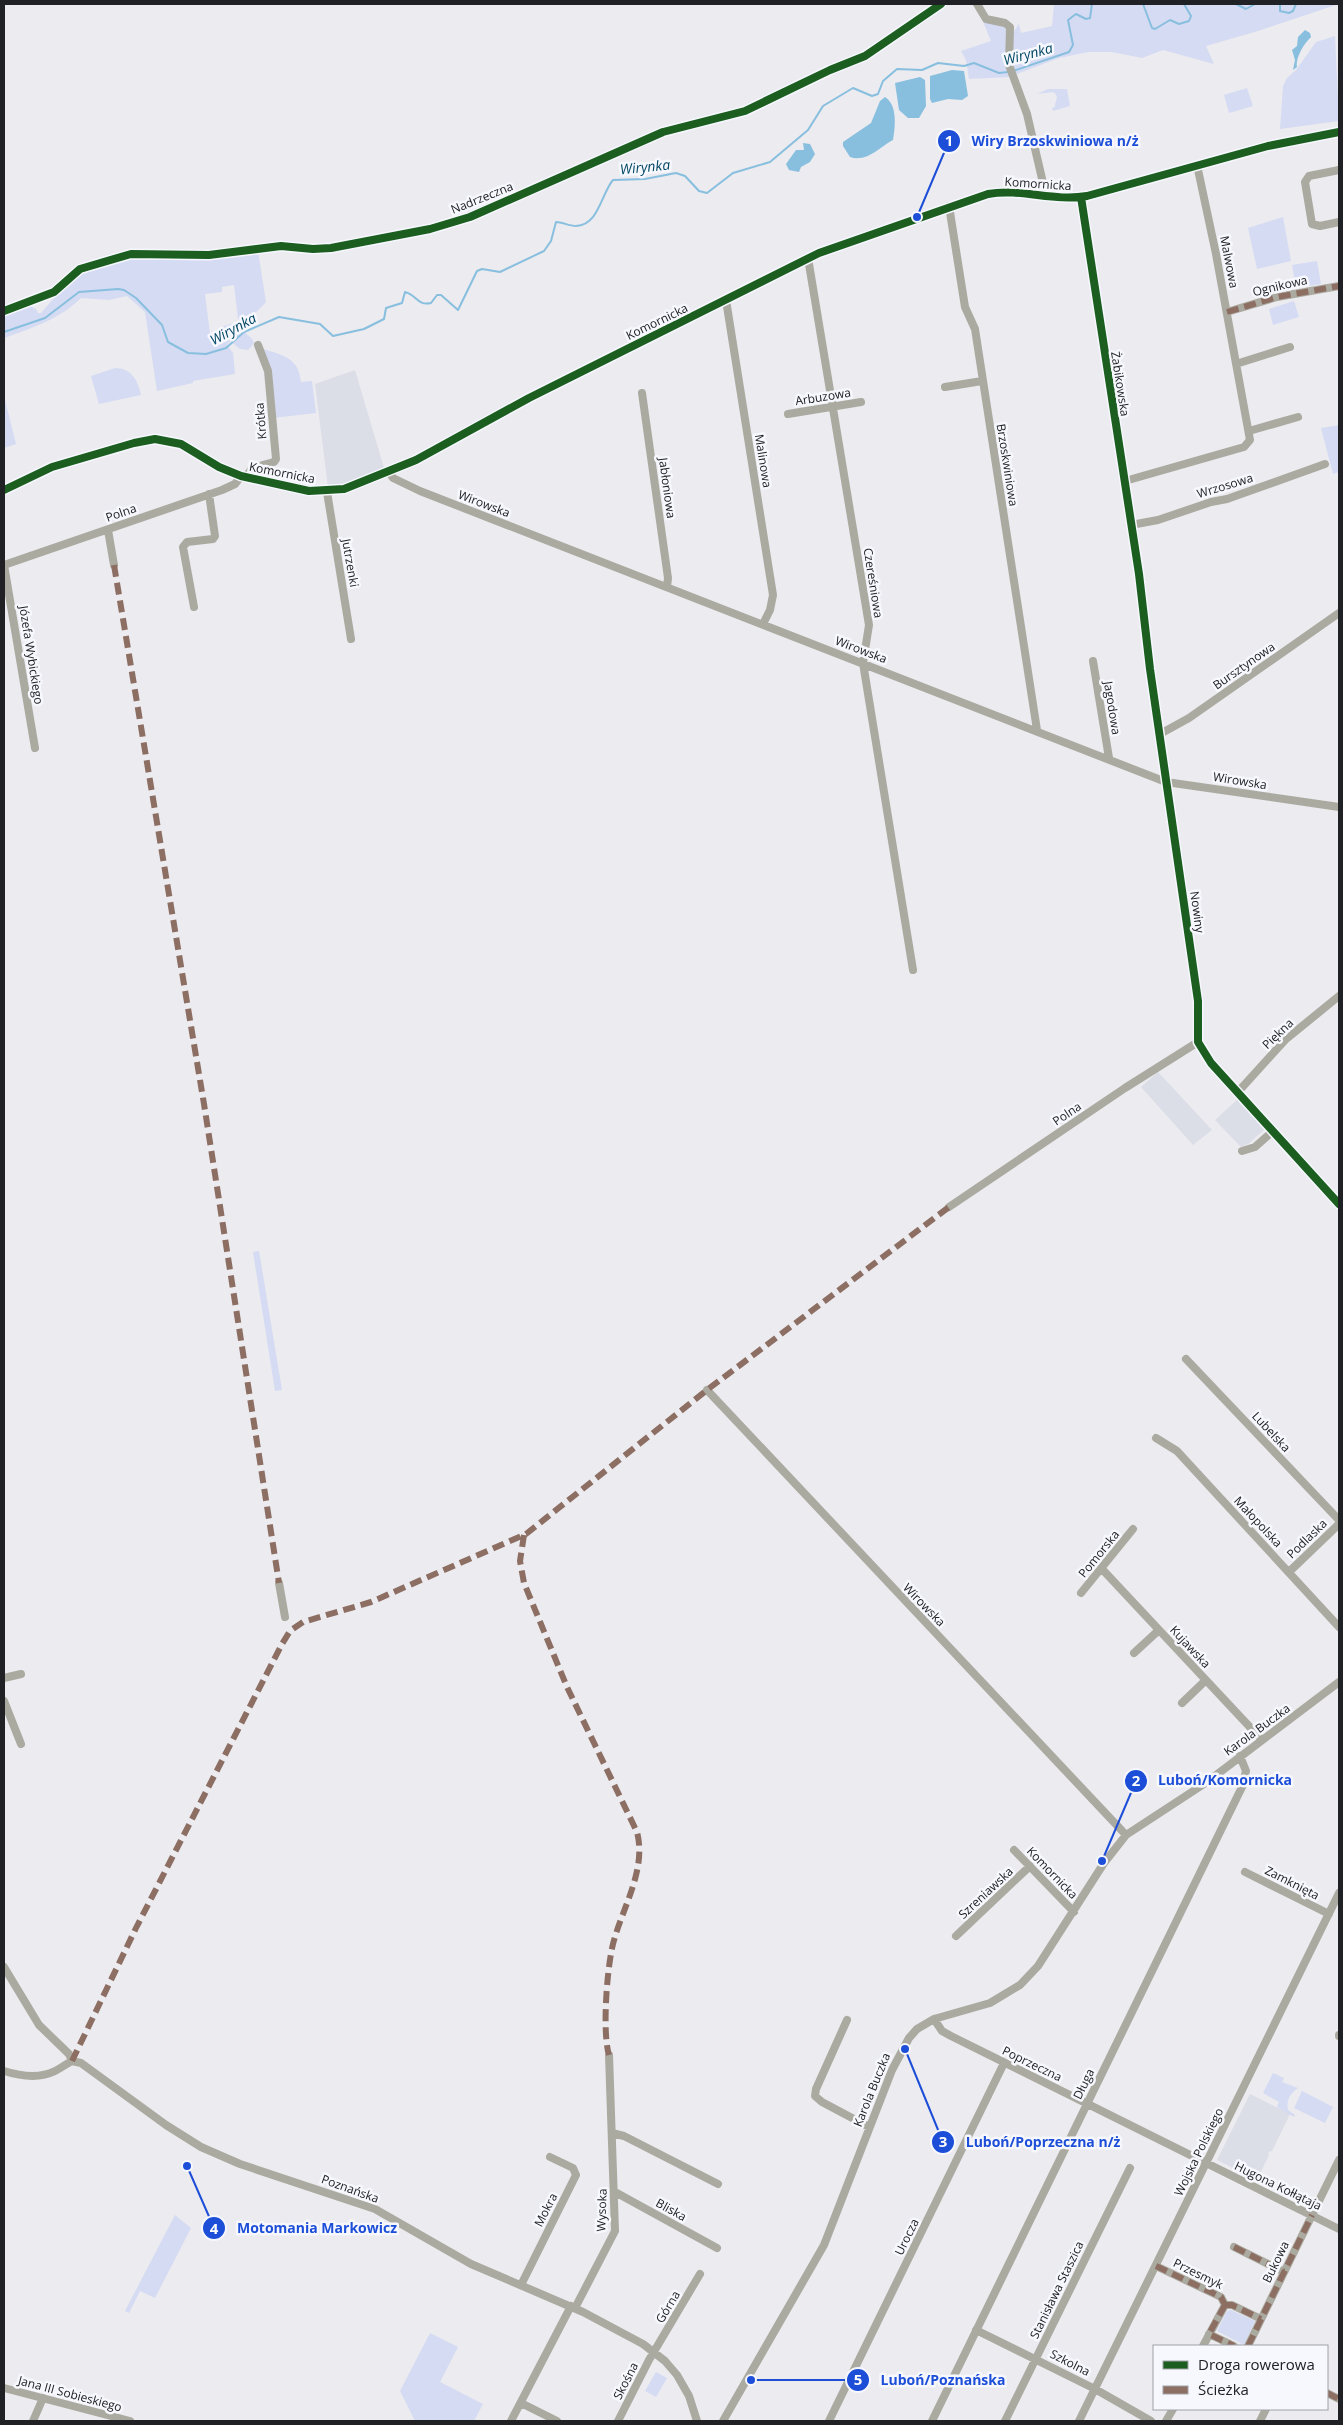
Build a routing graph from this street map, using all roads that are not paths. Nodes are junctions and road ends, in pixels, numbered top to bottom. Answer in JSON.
{"nodes":[{"id":1,"x":941,"y":4,"type":"edge"},
{"id":2,"x":977,"y":4,"type":"edge"},
{"id":3,"x":1339,"y":132,"type":"edge"},
{"id":4,"x":1197,"y":165,"type":"junction"},
{"id":5,"x":1339,"y":170,"type":"edge"},
{"id":6,"x":1044,"y":196,"type":"junction"},
{"id":7,"x":1081,"y":198,"type":"junction"},
{"id":8,"x":949,"y":206,"type":"junction"},
{"id":9,"x":1339,"y":222,"type":"edge"},
{"id":10,"x":808,"y":258,"type":"junction"},
{"id":11,"x":1339,"y":286,"type":"edge"},
{"id":12,"x":726,"y":300,"type":"junction"},
{"id":13,"x":4,"y":311,"type":"edge"},
{"id":14,"x":1227,"y":312,"type":"junction"},
{"id":15,"x":258,"y":344,"type":"dead end"},
{"id":16,"x":1290,"y":347,"type":"dead end"},
{"id":17,"x":1236,"y":364,"type":"junction"},
{"id":18,"x":982,"y":381,"type":"junction"},
{"id":19,"x":945,"y":387,"type":"dead end"},
{"id":20,"x":642,"y":393,"type":"dead end"},
{"id":21,"x":861,"y":402,"type":"dead end"},
{"id":22,"x":833,"y":406,"type":"junction"},
{"id":23,"x":788,"y":414,"type":"dead end"},
{"id":24,"x":1298,"y":417,"type":"dead end"},
{"id":25,"x":1249,"y":430,"type":"junction"},
{"id":26,"x":1325,"y":464,"type":"dead end"},
{"id":27,"x":388,"y":472,"type":"junction"},
{"id":28,"x":243,"y":476,"type":"junction"},
{"id":29,"x":1125,"y":481,"type":"junction"},
{"id":30,"x":4,"y":490,"type":"edge"},
{"id":31,"x":326,"y":492,"type":"junction"},
{"id":32,"x":209,"y":494,"type":"junction"},
{"id":33,"x":1131,"y":525,"type":"junction"},
{"id":34,"x":108,"y":530,"type":"junction"},
{"id":35,"x":4,"y":565,"type":"edge"},
{"id":36,"x":114,"y":565,"type":"dead end"},
{"id":37,"x":1139,"y":574,"type":"joint"},
{"id":38,"x":667,"y":587,"type":"junction"},
{"id":39,"x":194,"y":607,"type":"dead end"},
{"id":40,"x":1339,"y":613,"type":"edge"},
{"id":41,"x":763,"y":624,"type":"junction"},
{"id":42,"x":351,"y":639,"type":"dead end"},
{"id":43,"x":1093,"y":661,"type":"dead end"},
{"id":44,"x":863,"y":663,"type":"junction"},
{"id":45,"x":1037,"y":730,"type":"junction"},
{"id":46,"x":1160,"y":734,"type":"junction"},
{"id":47,"x":35,"y":748,"type":"dead end"},
{"id":48,"x":1109,"y":758,"type":"junction"},
{"id":49,"x":1166,"y":782,"type":"junction"},
{"id":50,"x":1339,"y":808,"type":"edge"},
{"id":51,"x":913,"y":970,"type":"dead end"},
{"id":52,"x":1339,"y":996,"type":"edge"},
{"id":53,"x":1198,"y":1042,"type":"junction"},
{"id":54,"x":1237,"y":1093,"type":"junction"},
{"id":55,"x":1272,"y":1132,"type":"junction"},
{"id":56,"x":1242,"y":1151,"type":"dead end"},
{"id":57,"x":1339,"y":1204,"type":"edge"},
{"id":58,"x":953,"y":1207,"type":"dead end"},
{"id":59,"x":1186,"y":1358,"type":"dead end"},
{"id":60,"x":706,"y":1390,"type":"dead end"},
{"id":61,"x":1156,"y":1438,"type":"dead end"},
{"id":62,"x":1339,"y":1520,"type":"edge"},
{"id":63,"x":1339,"y":1524,"type":"edge"},
{"id":64,"x":1133,"y":1529,"type":"dead end"},
{"id":65,"x":1102,"y":1569,"type":"junction"},
{"id":66,"x":1290,"y":1571,"type":"junction"},
{"id":67,"x":279,"y":1583,"type":"dead end"},
{"id":68,"x":1081,"y":1593,"type":"dead end"},
{"id":69,"x":285,"y":1617,"type":"dead end"},
{"id":70,"x":1337,"y":1621,"type":"edge"},
{"id":71,"x":1159,"y":1630,"type":"junction"},
{"id":72,"x":1134,"y":1653,"type":"dead end"},
{"id":73,"x":21,"y":1674,"type":"dead end"},
{"id":74,"x":4,"y":1678,"type":"edge"},
{"id":75,"x":1206,"y":1680,"type":"junction"},
{"id":76,"x":1339,"y":1682,"type":"edge"},
{"id":77,"x":4,"y":1702,"type":"edge"},
{"id":78,"x":1182,"y":1703,"type":"dead end"},
{"id":79,"x":1262,"y":1740,"type":"junction"},
{"id":80,"x":21,"y":1744,"type":"dead end"},
{"id":81,"x":1240,"y":1756,"type":"junction"},
{"id":82,"x":1126,"y":1835,"type":"junction"},
{"id":83,"x":1014,"y":1850,"type":"dead end"},
{"id":84,"x":1030,"y":1866,"type":"junction"},
{"id":85,"x":1245,"y":1872,"type":"dead end"},
{"id":86,"x":1339,"y":1893,"type":"edge"},
{"id":87,"x":1074,"y":1912,"type":"junction"},
{"id":88,"x":1329,"y":1914,"type":"junction"},
{"id":89,"x":956,"y":1936,"type":"dead end"},
{"id":90,"x":4,"y":1967,"type":"edge"},
{"id":91,"x":934,"y":2019,"type":"junction"},
{"id":92,"x":847,"y":2020,"type":"dead end"},
{"id":93,"x":609,"y":2055,"type":"dead end"},
{"id":94,"x":72,"y":2061,"type":"junction"},
{"id":95,"x":1004,"y":2063,"type":"junction"},
{"id":96,"x":4,"y":2071,"type":"edge"},
{"id":97,"x":1087,"y":2103,"type":"junction"},
{"id":98,"x":870,"y":2127,"type":"junction"},
{"id":99,"x":612,"y":2133,"type":"junction"},
{"id":100,"x":550,"y":2157,"type":"dead end"},
{"id":101,"x":1339,"y":2160,"type":"edge"},
{"id":102,"x":1206,"y":2164,"type":"junction"},
{"id":103,"x":1130,"y":2168,"type":"dead end"},
{"id":104,"x":718,"y":2184,"type":"dead end"},
{"id":105,"x":615,"y":2192,"type":"junction"},
{"id":106,"x":1312,"y":2215,"type":"junction"},
{"id":107,"x":1339,"y":2229,"type":"edge"},
{"id":108,"x":1234,"y":2247,"type":"dead end"},
{"id":109,"x":717,"y":2248,"type":"dead end"},
{"id":110,"x":1156,"y":2266,"type":"junction"},
{"id":111,"x":1284,"y":2272,"type":"junction"},
{"id":112,"x":700,"y":2274,"type":"dead end"},
{"id":113,"x":521,"y":2285,"type":"junction"},
{"id":114,"x":1226,"y":2305,"type":"junction"},
{"id":115,"x":573,"y":2307,"type":"junction"},
{"id":116,"x":1261,"y":2319,"type":"junction"},
{"id":117,"x":976,"y":2330,"type":"junction"},
{"id":118,"x":1209,"y":2334,"type":"junction"},
{"id":119,"x":1204,"y":2345,"type":"edge"},
{"id":120,"x":1232,"y":2345,"type":"edge"},
{"id":121,"x":1248,"y":2345,"type":"edge"},
{"id":122,"x":654,"y":2352,"type":"junction"},
{"id":123,"x":1035,"y":2358,"type":"junction"},
{"id":124,"x":4,"y":2388,"type":"edge"},
{"id":125,"x":1095,"y":2389,"type":"junction"},
{"id":126,"x":44,"y":2398,"type":"junction"},
{"id":127,"x":521,"y":2403,"type":"junction"},
{"id":128,"x":1172,"y":2410,"type":"edge"},
{"id":129,"x":119,"y":2420,"type":"edge"},
{"id":130,"x":33,"y":2421,"type":"edge"},
{"id":131,"x":130,"y":2421,"type":"edge"},
{"id":132,"x":511,"y":2421,"type":"edge"},
{"id":133,"x":557,"y":2421,"type":"edge"},
{"id":134,"x":618,"y":2421,"type":"edge"},
{"id":135,"x":697,"y":2421,"type":"edge"},
{"id":136,"x":724,"y":2421,"type":"edge"},
{"id":137,"x":829,"y":2421,"type":"edge"},
{"id":138,"x":932,"y":2421,"type":"edge"},
{"id":139,"x":1004,"y":2421,"type":"edge"},
{"id":140,"x":1079,"y":2421,"type":"edge"},
{"id":141,"x":1151,"y":2421,"type":"edge"},
{"id":142,"x":1166,"y":2421,"type":"edge"}],
"edges":[{"from":1,"to":13,"type":"street","name":"Nadrzeczna"},
{"from":2,"to":6,"type":"street"},
{"from":3,"to":4,"type":"street","name":"Komornicka"},
{"from":4,"to":7,"type":"street","name":"Komornicka"},
{"from":4,"to":14,"type":"street","name":"Malwowa"},
{"from":5,"to":9,"type":"street"},
{"from":6,"to":7,"type":"street","name":"Komornicka"},
{"from":6,"to":8,"type":"street","name":"Komornicka"},
{"from":7,"to":29,"type":"street","name":"Żabikowska"},
{"from":8,"to":10,"type":"street","name":"Komornicka"},
{"from":8,"to":18,"type":"street","name":"Brzoskwiniowa"},
{"from":10,"to":12,"type":"street","name":"Komornicka"},
{"from":10,"to":22,"type":"street","name":"Czereśniowa"},
{"from":11,"to":14,"type":"street","name":"Ognikowa"},
{"from":12,"to":27,"type":"street","name":"Komornicka"},
{"from":12,"to":41,"type":"street","name":"Malinowa"},
{"from":14,"to":17,"type":"street","name":"Malwowa"},
{"from":15,"to":28,"type":"street","name":"Krótka"},
{"from":16,"to":17,"type":"street"},
{"from":17,"to":25,"type":"street","name":"Malwowa"},
{"from":18,"to":19,"type":"street"},
{"from":18,"to":45,"type":"street","name":"Brzoskwiniowa"},
{"from":20,"to":38,"type":"street","name":"Jabłoniowa"},
{"from":21,"to":22,"type":"street","name":"Arbuzowa"},
{"from":22,"to":23,"type":"street","name":"Arbuzowa"},
{"from":22,"to":44,"type":"street","name":"Czereśniowa"},
{"from":24,"to":25,"type":"street"},
{"from":25,"to":29,"type":"street"},
{"from":26,"to":33,"type":"street","name":"Wrzosowa"},
{"from":27,"to":31,"type":"street","name":"Komornicka"},
{"from":27,"to":38,"type":"street","name":"Wirowska"},
{"from":28,"to":30,"type":"street","name":"Komornicka"},
{"from":28,"to":31,"type":"street","name":"Komornicka"},
{"from":28,"to":32,"type":"street","name":"Polna"},
{"from":29,"to":33,"type":"street","name":"Żabikowska"},
{"from":31,"to":42,"type":"street","name":"Jutrzenki"},
{"from":32,"to":34,"type":"street","name":"Polna"},
{"from":32,"to":39,"type":"street"},
{"from":33,"to":37,"type":"street","name":"Żabikowska"},
{"from":34,"to":35,"type":"street","name":"Polna"},
{"from":34,"to":36,"type":"street"},
{"from":35,"to":47,"type":"street","name":"Józefa Wybickiego"},
{"from":37,"to":46,"type":"street","name":"Nowiny"},
{"from":38,"to":41,"type":"street","name":"Wirowska"},
{"from":40,"to":46,"type":"street","name":"Bursztynowa"},
{"from":41,"to":44,"type":"street","name":"Wirowska"},
{"from":43,"to":48,"type":"street","name":"Jagodowa"},
{"from":44,"to":45,"type":"street","name":"Wirowska"},
{"from":44,"to":51,"type":"street","name":"Czereśniowa"},
{"from":45,"to":48,"type":"street","name":"Wirowska"},
{"from":46,"to":49,"type":"street","name":"Nowiny"},
{"from":48,"to":49,"type":"street","name":"Wirowska"},
{"from":49,"to":50,"type":"street","name":"Wirowska"},
{"from":49,"to":53,"type":"street","name":"Nowiny"},
{"from":52,"to":54,"type":"street","name":"Piękna"},
{"from":53,"to":54,"type":"street"},
{"from":53,"to":58,"type":"street","name":"Polna"},
{"from":54,"to":55,"type":"street"},
{"from":55,"to":56,"type":"street"},
{"from":55,"to":57,"type":"street"},
{"from":59,"to":62,"type":"street","name":"Lubelska"},
{"from":60,"to":82,"type":"street","name":"Wirowska"},
{"from":61,"to":66,"type":"street","name":"Małopolska"},
{"from":63,"to":66,"type":"street","name":"Podlaska"},
{"from":64,"to":65,"type":"street","name":"Pomorska"},
{"from":65,"to":68,"type":"street","name":"Pomorska"},
{"from":65,"to":71,"type":"street","name":"Kujawska"},
{"from":66,"to":70,"type":"street","name":"Małopolska"},
{"from":67,"to":69,"type":"street"},
{"from":71,"to":72,"type":"street"},
{"from":71,"to":75,"type":"street","name":"Kujawska"},
{"from":73,"to":74,"type":"street"},
{"from":75,"to":78,"type":"street"},
{"from":75,"to":79,"type":"street","name":"Kujawska"},
{"from":76,"to":79,"type":"street","name":"Karola Buczka"},
{"from":77,"to":80,"type":"street"},
{"from":79,"to":81,"type":"street","name":"Karola Buczka"},
{"from":81,"to":82,"type":"street","name":"Karola Buczka"},
{"from":81,"to":97,"type":"street","name":"Długa"},
{"from":82,"to":87,"type":"street","name":"Karola Buczka"},
{"from":83,"to":84,"type":"street","name":"Komornicka"},
{"from":84,"to":87,"type":"street","name":"Komornicka"},
{"from":84,"to":89,"type":"street","name":"Szreniawska"},
{"from":85,"to":88,"type":"street","name":"Zamknięta"},
{"from":86,"to":88,"type":"street","name":"Wojska Polskiego"},
{"from":87,"to":91,"type":"street","name":"Karola Buczka"},
{"from":88,"to":102,"type":"street","name":"Wojska Polskiego"},
{"from":90,"to":94,"type":"street","name":"Poznańska"},
{"from":91,"to":95,"type":"street","name":"Poprzeczna"},
{"from":91,"to":98,"type":"street","name":"Karola Buczka"},
{"from":92,"to":98,"type":"street"},
{"from":93,"to":99,"type":"street","name":"Wysoka"},
{"from":94,"to":96,"type":"street"},
{"from":94,"to":113,"type":"street","name":"Poznańska"},
{"from":95,"to":97,"type":"street","name":"Poprzeczna"},
{"from":95,"to":137,"type":"street","name":"Urocza"},
{"from":97,"to":102,"type":"street","name":"Poprzeczna"},
{"from":97,"to":117,"type":"street","name":"Długa"},
{"from":98,"to":136,"type":"street","name":"Karola Buczka"},
{"from":99,"to":104,"type":"street"},
{"from":99,"to":105,"type":"street","name":"Wysoka"},
{"from":100,"to":113,"type":"street","name":"Mokra"},
{"from":101,"to":106,"type":"street","name":"Bukowa"},
{"from":102,"to":106,"type":"street","name":"Hugona Kołłątaja"},
{"from":102,"to":110,"type":"street","name":"Wojska Polskiego"},
{"from":103,"to":123,"type":"street","name":"Stanisława Staszica"},
{"from":105,"to":109,"type":"street","name":"Bliska"},
{"from":105,"to":115,"type":"street","name":"Wysoka"},
{"from":106,"to":107,"type":"street","name":"Hugona Kołłątaja"},
{"from":106,"to":111,"type":"street","name":"Bukowa"},
{"from":108,"to":111,"type":"street"},
{"from":110,"to":114,"type":"street","name":"Przesmyk"},
{"from":110,"to":125,"type":"street","name":"Wojska Polskiego"},
{"from":111,"to":116,"type":"street","name":"Bukowa"},
{"from":112,"to":122,"type":"street","name":"Górna"},
{"from":113,"to":115,"type":"street","name":"Poznańska"},
{"from":114,"to":116,"type":"street"},
{"from":114,"to":118,"type":"street"},
{"from":115,"to":122,"type":"street","name":"Poznańska"},
{"from":115,"to":127,"type":"street","name":"Wysoka"},
{"from":116,"to":121,"type":"street","name":"Bukowa"},
{"from":117,"to":123,"type":"street","name":"Szkolna"},
{"from":117,"to":138,"type":"street","name":"Długa"},
{"from":118,"to":119,"type":"street"},
{"from":118,"to":120,"type":"street"},
{"from":122,"to":134,"type":"street","name":"Skośna"},
{"from":122,"to":135,"type":"street","name":"Poznańska"},
{"from":123,"to":125,"type":"street","name":"Szkolna"},
{"from":123,"to":139,"type":"street","name":"Stanisława Staszica"},
{"from":124,"to":126,"type":"street","name":"Jana III Sobieskiego"},
{"from":125,"to":140,"type":"street","name":"Wojska Polskiego"},
{"from":125,"to":141,"type":"street","name":"Szkolna"},
{"from":126,"to":129,"type":"street","name":"Jana III Sobieskiego"},
{"from":126,"to":130,"type":"street"},
{"from":127,"to":132,"type":"street","name":"Wysoka"},
{"from":127,"to":133,"type":"street"},
{"from":128,"to":142,"type":"street"},
{"from":129,"to":131,"type":"street","name":"Jana III Sobieskiego"}]}
